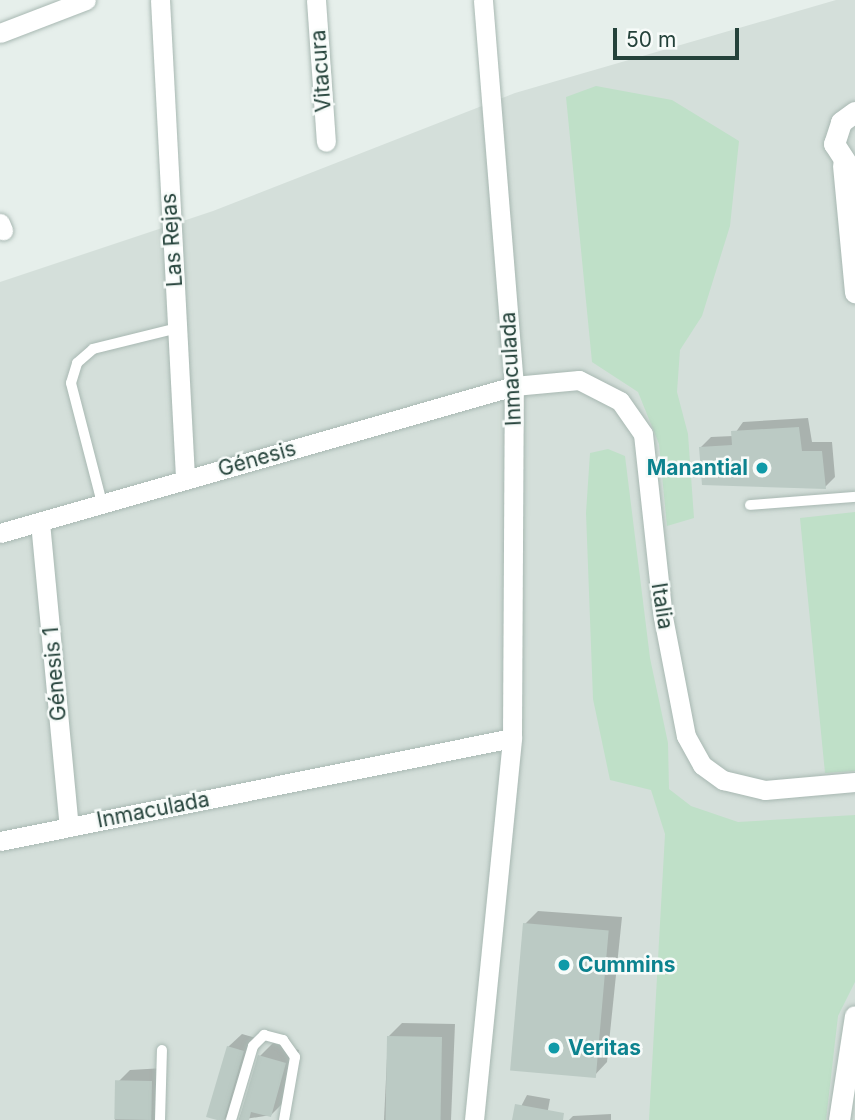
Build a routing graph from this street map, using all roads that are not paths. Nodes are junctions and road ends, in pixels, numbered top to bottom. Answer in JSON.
{"nodes":[{"id":1,"x":86,"y":0,"type":"edge"},
{"id":2,"x":160,"y":0,"type":"edge"},
{"id":3,"x":316,"y":0,"type":"edge"},
{"id":4,"x":483,"y":0,"type":"edge"},
{"id":5,"x":63,"y":4,"type":"edge"},
{"id":6,"x":0,"y":33,"type":"edge"},
{"id":7,"x":855,"y":112,"type":"edge"},
{"id":8,"x":326,"y":142,"type":"dead end"},
{"id":9,"x":849,"y":170,"type":"edge"},
{"id":10,"x":855,"y":292,"type":"edge"},
{"id":11,"x":178,"y":328,"type":"junction"},
{"id":12,"x":514,"y":386,"type":"junction"},
{"id":13,"x":185,"y":479,"type":"junction"},
{"id":14,"x":855,"y":497,"type":"edge"},
{"id":15,"x":102,"y":503,"type":"junction"},
{"id":16,"x":750,"y":505,"type":"dead end"},
{"id":17,"x":40,"y":522,"type":"junction"},
{"id":18,"x":0,"y":533,"type":"edge"},
{"id":19,"x":512,"y":738,"type":"junction"},
{"id":20,"x":855,"y":782,"type":"edge"},
{"id":21,"x":69,"y":827,"type":"junction"},
{"id":22,"x":0,"y":841,"type":"edge"},
{"id":23,"x":855,"y":1016,"type":"edge"},
{"id":24,"x":162,"y":1049,"type":"dead end"},
{"id":25,"x":160,"y":1120,"type":"edge"},
{"id":26,"x":231,"y":1120,"type":"edge"},
{"id":27,"x":284,"y":1120,"type":"edge"},
{"id":28,"x":474,"y":1120,"type":"edge"},
{"id":29,"x":839,"y":1120,"type":"edge"}],
"edges":[{"from":1,"to":5,"type":"street"},
{"from":2,"to":11,"type":"street","name":"Las Rejas"},
{"from":3,"to":8,"type":"street","name":"Vitacura"},
{"from":4,"to":12,"type":"street","name":"Inmaculada"},
{"from":5,"to":6,"type":"street"},
{"from":7,"to":9,"type":"street"},
{"from":9,"to":10,"type":"street"},
{"from":11,"to":13,"type":"street","name":"Las Rejas"},
{"from":11,"to":15,"type":"lane"},
{"from":12,"to":13,"type":"street","name":"Génesis"},
{"from":12,"to":19,"type":"street","name":"Inmaculada"},
{"from":12,"to":20,"type":"street","name":"Italia"},
{"from":13,"to":15,"type":"street","name":"Génesis"},
{"from":14,"to":16,"type":"lane"},
{"from":15,"to":17,"type":"street","name":"Génesis"},
{"from":17,"to":18,"type":"street","name":"Génesis"},
{"from":17,"to":21,"type":"street","name":"Génesis 1"},
{"from":19,"to":21,"type":"street","name":"Inmaculada"},
{"from":19,"to":28,"type":"street","name":"Inmaculada"},
{"from":21,"to":22,"type":"street","name":"Inmaculada"},
{"from":23,"to":29,"type":"street"},
{"from":24,"to":25,"type":"lane"},
{"from":26,"to":27,"type":"lane"}]}
